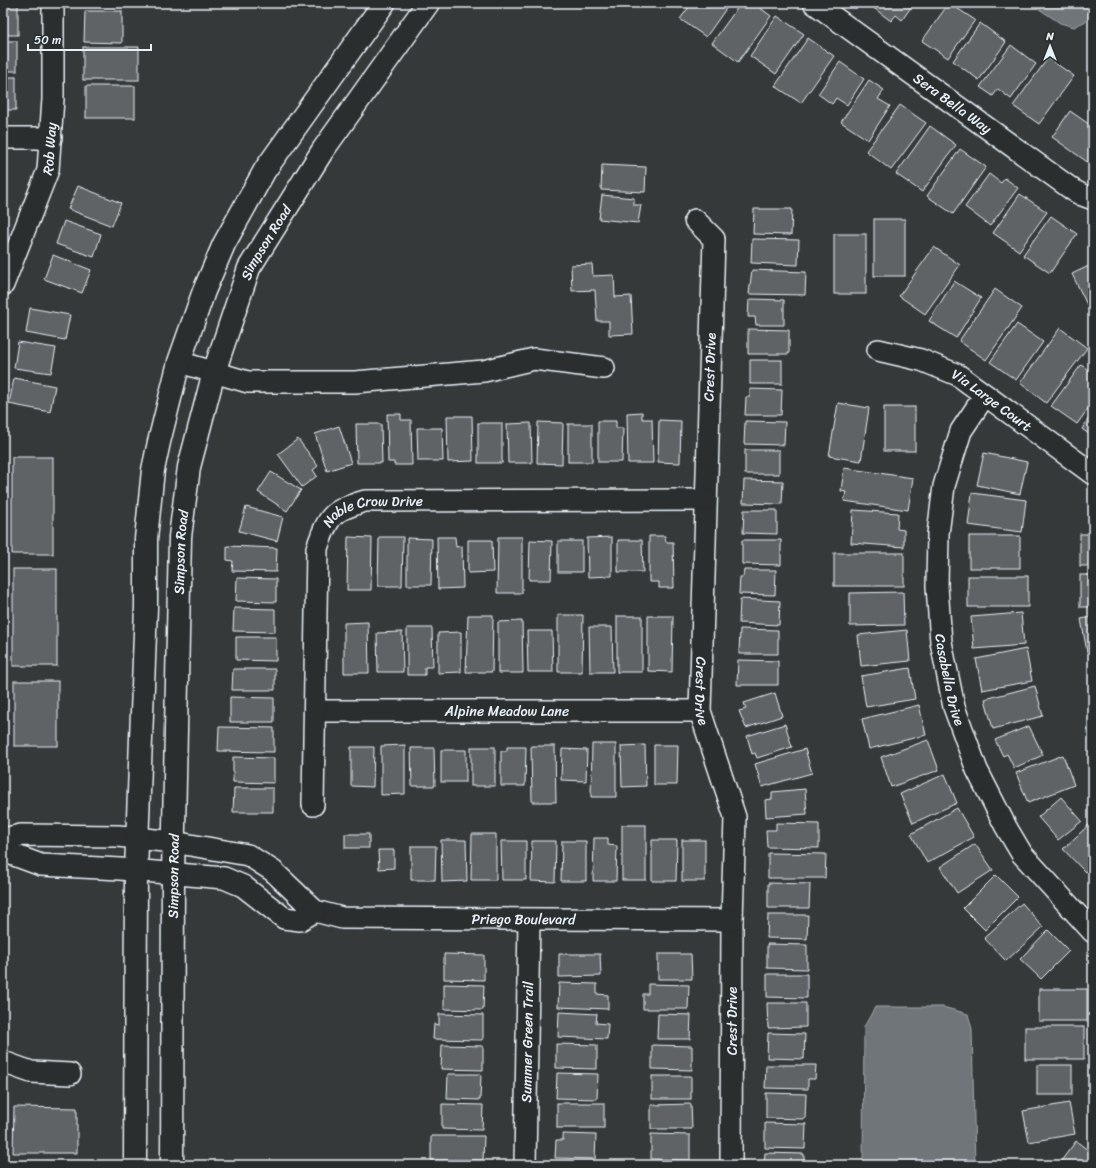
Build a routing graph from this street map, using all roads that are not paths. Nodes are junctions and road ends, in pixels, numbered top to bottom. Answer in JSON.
{"nodes":[{"id":1,"x":53,"y":3,"type":"edge"},
{"id":2,"x":384,"y":3,"type":"edge"},
{"id":3,"x":428,"y":3,"type":"edge"},
{"id":4,"x":814,"y":3,"type":"edge"},
{"id":5,"x":3,"y":138,"type":"edge"},
{"id":6,"x":51,"y":138,"type":"junction"},
{"id":7,"x":1093,"y":199,"type":"edge"},
{"id":8,"x":694,"y":220,"type":"dead end"},
{"id":9,"x":3,"y":285,"type":"edge"},
{"id":10,"x":878,"y":350,"type":"dead end"},
{"id":11,"x":179,"y":362,"type":"junction"},
{"id":12,"x":604,"y":368,"type":"dead end"},
{"id":13,"x":214,"y":372,"type":"junction"},
{"id":14,"x":985,"y":395,"type":"junction"},
{"id":15,"x":1093,"y":474,"type":"edge"},
{"id":16,"x":706,"y":500,"type":"junction"},
{"id":17,"x":315,"y":711,"type":"junction"},
{"id":18,"x":700,"y":711,"type":"junction"},
{"id":19,"x":313,"y":805,"type":"dead end"},
{"id":20,"x":137,"y":838,"type":"junction"},
{"id":21,"x":3,"y":839,"type":"edge"},
{"id":22,"x":173,"y":842,"type":"junction"},
{"id":23,"x":3,"y":851,"type":"edge"},
{"id":24,"x":136,"y":871,"type":"junction"},
{"id":25,"x":173,"y":875,"type":"junction"},
{"id":26,"x":315,"y":911,"type":"junction"},
{"id":27,"x":528,"y":920,"type":"junction"},
{"id":28,"x":732,"y":920,"type":"junction"},
{"id":29,"x":1093,"y":932,"type":"edge"},
{"id":30,"x":3,"y":1062,"type":"edge"},
{"id":31,"x":70,"y":1074,"type":"dead end"},
{"id":32,"x":135,"y":1165,"type":"edge"},
{"id":33,"x":172,"y":1165,"type":"edge"},
{"id":34,"x":525,"y":1165,"type":"edge"},
{"id":35,"x":731,"y":1165,"type":"edge"}],
"edges":[{"from":1,"to":6,"type":"street","name":"Rob Way"},
{"from":2,"to":11,"type":"main road"},
{"from":3,"to":13,"type":"main road","name":"Simpson Road"},
{"from":4,"to":7,"type":"street","name":"Sera Bella Way"},
{"from":5,"to":6,"type":"street"},
{"from":6,"to":9,"type":"street","name":"Rob Way"},
{"from":8,"to":16,"type":"street","name":"Crest Drive"},
{"from":10,"to":14,"type":"street","name":"Via Large Court"},
{"from":11,"to":13,"type":"street"},
{"from":11,"to":20,"type":"main road"},
{"from":12,"to":13,"type":"street"},
{"from":13,"to":22,"type":"main road","name":"Simpson Road"},
{"from":14,"to":15,"type":"street","name":"Via Large Court"},
{"from":14,"to":29,"type":"street","name":"Casabella Drive"},
{"from":16,"to":17,"type":"street","name":"Noble Crow Drive"},
{"from":16,"to":18,"type":"street","name":"Crest Drive"},
{"from":17,"to":18,"type":"street","name":"Alpine Meadow Lane"},
{"from":17,"to":19,"type":"street","name":"Noble Crow Drive"},
{"from":18,"to":28,"type":"street","name":"Crest Drive"},
{"from":20,"to":21,"type":"street","name":"Priego Boulevard"},
{"from":20,"to":22,"type":"street","name":"Priego Boulevard"},
{"from":20,"to":24,"type":"main road"},
{"from":22,"to":25,"type":"main road","name":"Simpson Road"},
{"from":22,"to":26,"type":"street","name":"Priego Boulevard"},
{"from":23,"to":24,"type":"street"},
{"from":24,"to":25,"type":"street"},
{"from":24,"to":32,"type":"main road"},
{"from":25,"to":26,"type":"street"},
{"from":25,"to":33,"type":"main road","name":"Simpson Road"},
{"from":26,"to":27,"type":"street","name":"Priego Boulevard"},
{"from":27,"to":28,"type":"street","name":"Priego Boulevard"},
{"from":27,"to":34,"type":"street","name":"Summer Green Trail"},
{"from":28,"to":35,"type":"street","name":"Crest Drive"},
{"from":30,"to":31,"type":"street"}]}
